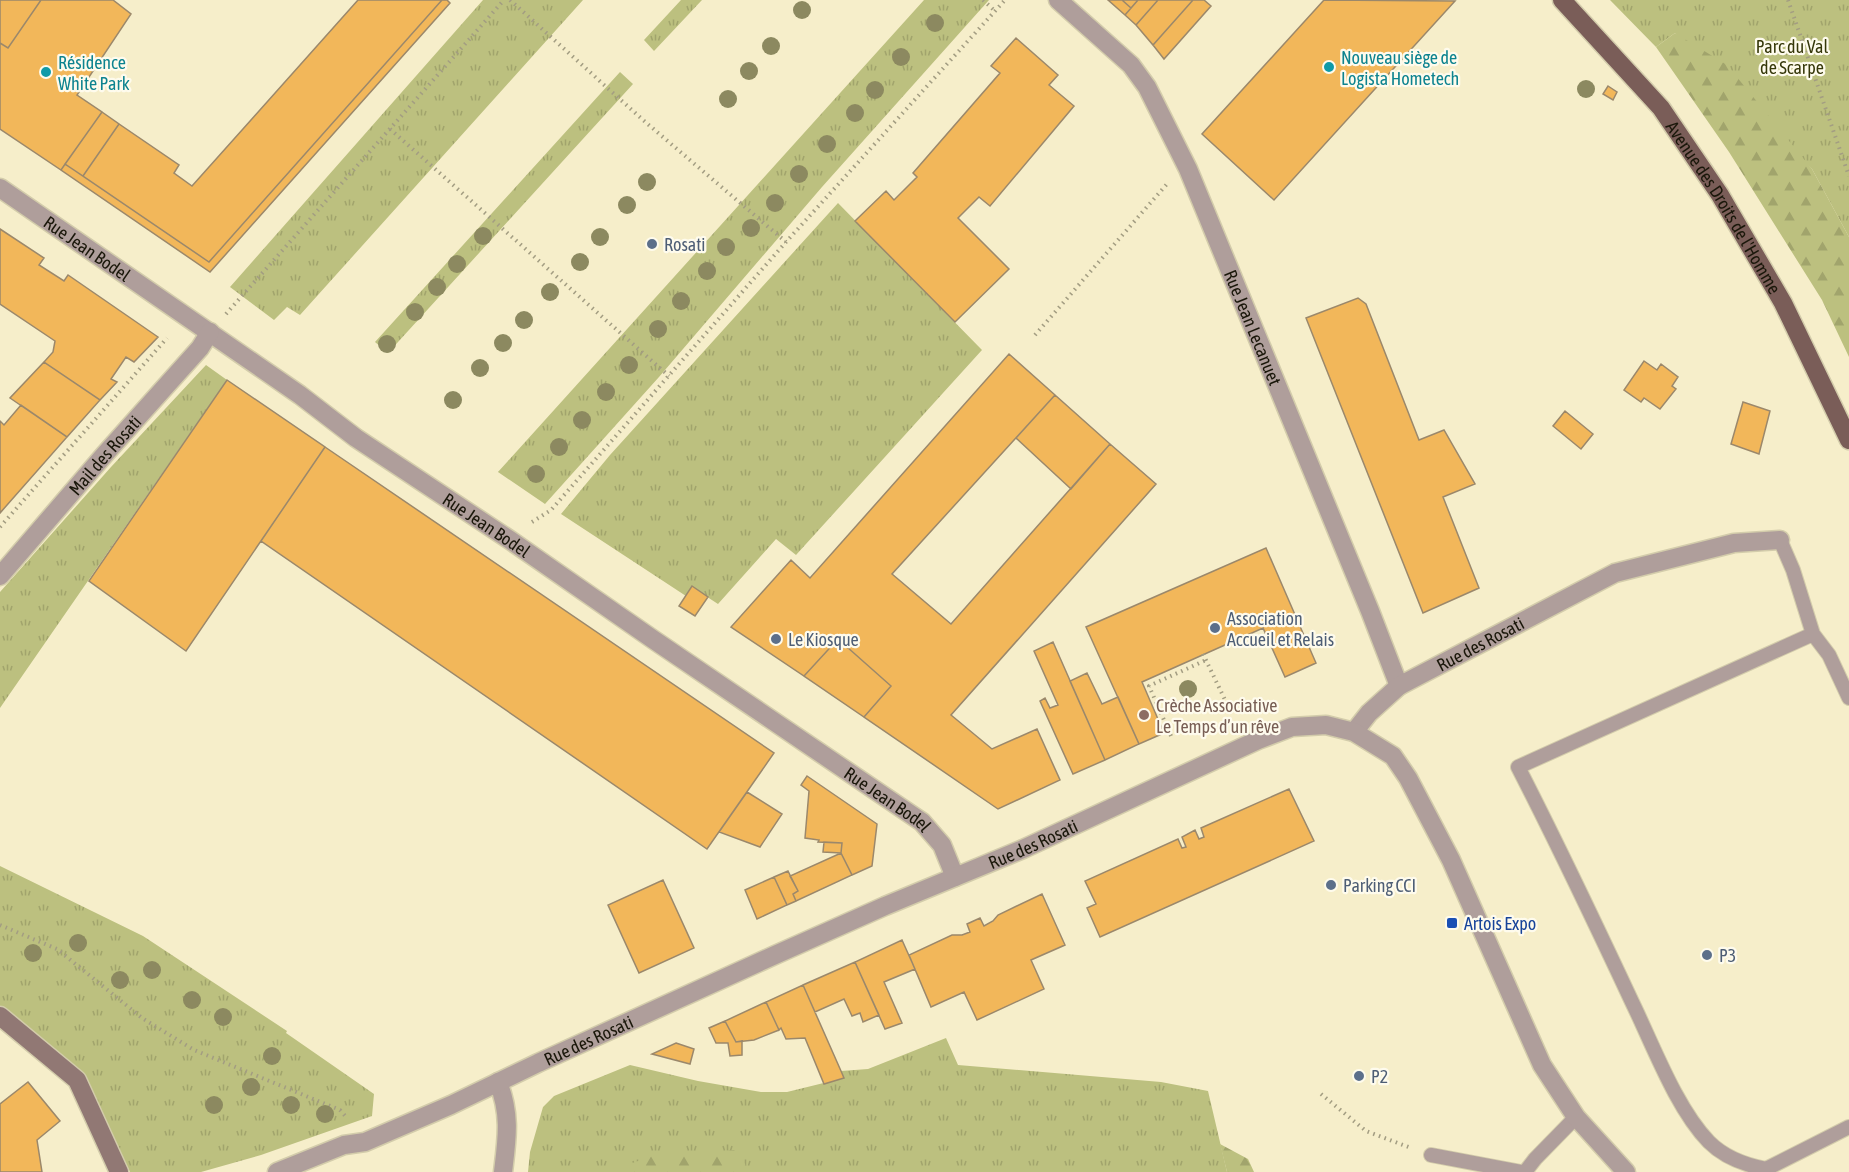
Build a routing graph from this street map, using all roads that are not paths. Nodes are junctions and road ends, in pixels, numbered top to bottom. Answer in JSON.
{"nodes":[{"id":1,"x":1058,"y":0,"type":"edge"},
{"id":2,"x":1562,"y":0,"type":"edge"},
{"id":3,"x":0,"y":188,"type":"edge"},
{"id":4,"x":210,"y":332,"type":"junction"},
{"id":5,"x":1849,"y":440,"type":"edge"},
{"id":6,"x":1780,"y":540,"type":"joint"},
{"id":7,"x":0,"y":576,"type":"edge"},
{"id":8,"x":1813,"y":634,"type":"junction"},
{"id":9,"x":1399,"y":686,"type":"junction"},
{"id":10,"x":1849,"y":698,"type":"edge"},
{"id":11,"x":1354,"y":732,"type":"junction"},
{"id":12,"x":955,"y":877,"type":"junction"},
{"id":13,"x":0,"y":1016,"type":"edge"},
{"id":14,"x":498,"y":1082,"type":"junction"},
{"id":15,"x":1576,"y":1117,"type":"junction"},
{"id":16,"x":1849,"y":1127,"type":"edge"},
{"id":17,"x":1431,"y":1155,"type":"road end"},
{"id":18,"x":119,"y":1172,"type":"edge"},
{"id":19,"x":277,"y":1172,"type":"edge"},
{"id":20,"x":503,"y":1172,"type":"edge"},
{"id":21,"x":1523,"y":1172,"type":"edge"},
{"id":22,"x":1626,"y":1172,"type":"edge"}],
"edges":[{"from":1,"to":9,"type":"street","name":"Rue Jean Lecanuet"},
{"from":2,"to":5,"type":"main road","name":"Avenue des Droits de l'Homme"},
{"from":3,"to":4,"type":"street","name":"Rue Jean Bodel"},
{"from":4,"to":7,"type":"street","name":"Mail des Rosati"},
{"from":4,"to":12,"type":"street","name":"Rue Jean Bodel"},
{"from":6,"to":8,"type":"lane"},
{"from":6,"to":9,"type":"street","name":"Rue des Rosati"},
{"from":8,"to":10,"type":"lane"},
{"from":8,"to":16,"type":"lane"},
{"from":9,"to":11,"type":"street","name":"Rue des Rosati"},
{"from":11,"to":12,"type":"street","name":"Rue des Rosati"},
{"from":11,"to":15,"type":"street"},
{"from":12,"to":14,"type":"street","name":"Rue des Rosati"},
{"from":13,"to":18,"type":"main road"},
{"from":14,"to":19,"type":"street","name":"Rue des Rosati"},
{"from":14,"to":20,"type":"street"},
{"from":15,"to":21,"type":"lane"},
{"from":15,"to":22,"type":"street"},
{"from":17,"to":21,"type":"lane"}]}
